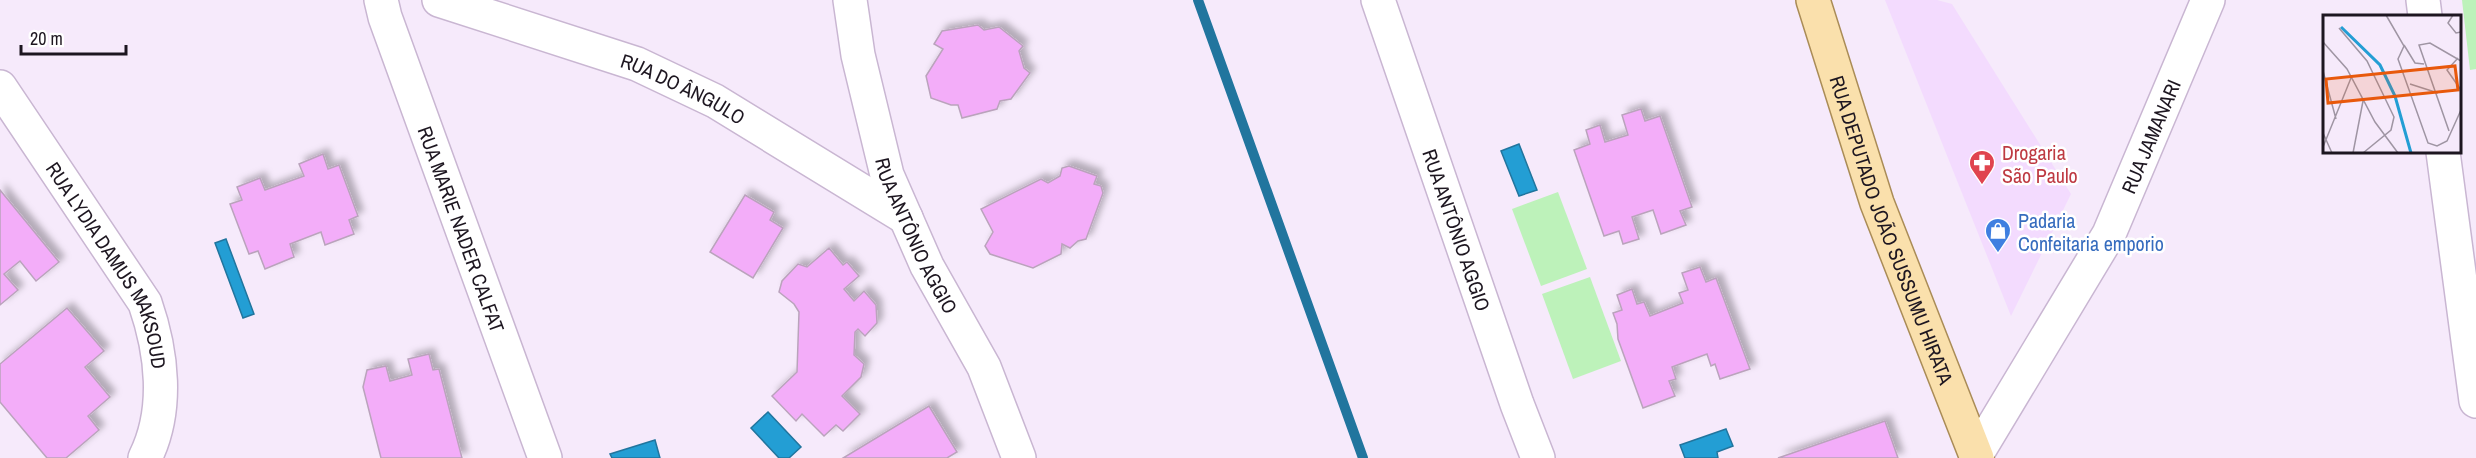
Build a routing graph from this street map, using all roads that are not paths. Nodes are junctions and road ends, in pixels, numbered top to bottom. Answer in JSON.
{"nodes":[{"id":1,"x":381,"y":0,"type":"edge"},
{"id":2,"x":439,"y":0,"type":"edge"},
{"id":3,"x":850,"y":0,"type":"edge"},
{"id":4,"x":1378,"y":0,"type":"edge"},
{"id":5,"x":1813,"y":0,"type":"edge"},
{"id":6,"x":2208,"y":0,"type":"edge"},
{"id":7,"x":2423,"y":0,"type":"edge"},
{"id":8,"x":2425,"y":15,"type":"edge"},
{"id":9,"x":0,"y":87,"type":"edge"},
{"id":10,"x":2444,"y":153,"type":"edge"},
{"id":11,"x":906,"y":218,"type":"junction"},
{"id":12,"x":2476,"y":401,"type":"edge"},
{"id":13,"x":1976,"y":456,"type":"edge"},
{"id":14,"x":145,"y":458,"type":"edge"},
{"id":15,"x":545,"y":458,"type":"edge"},
{"id":16,"x":1019,"y":458,"type":"edge"},
{"id":17,"x":1538,"y":458,"type":"edge"}],
"edges":[{"from":1,"to":15,"type":"street","name":"RUA MARIE NADER CALFAT"},
{"from":2,"to":11,"type":"street","name":"RUA DO ÂNGULO"},
{"from":3,"to":11,"type":"street","name":"RUA ANTÔNIO AGGIO"},
{"from":4,"to":17,"type":"street","name":"RUA ANTÔNIO AGGIO"},
{"from":5,"to":13,"type":"main road","name":"RUA DEPUTADO JOÃO SUSSUMU HIRATA"},
{"from":6,"to":13,"type":"street","name":"RUA JAMANARI"},
{"from":7,"to":8,"type":"street"},
{"from":9,"to":14,"type":"street","name":"RUA LYDIA DAMUS MAKSOUD"},
{"from":10,"to":12,"type":"street"},
{"from":11,"to":16,"type":"street","name":"RUA ANTÔNIO AGGIO"}]}
